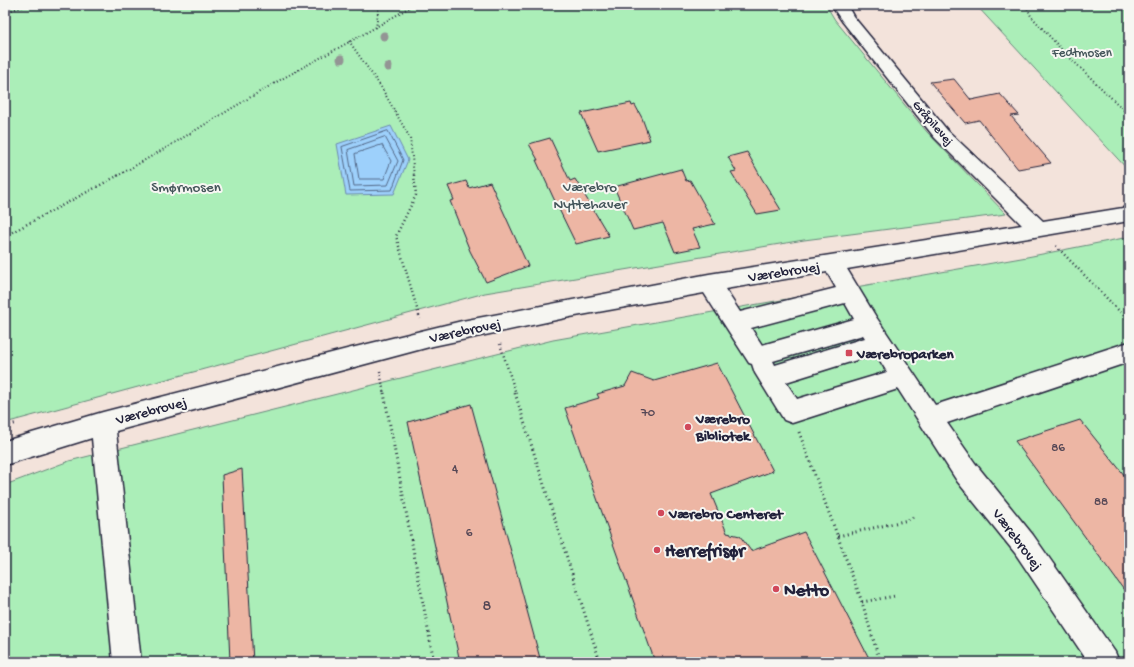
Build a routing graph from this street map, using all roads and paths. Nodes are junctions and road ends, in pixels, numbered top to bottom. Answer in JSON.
{"nodes":[{"id":1,"x":29,"y":5,"type":"edge"},
{"id":2,"x":379,"y":5,"type":"edge"},
{"id":3,"x":413,"y":5,"type":"edge"},
{"id":4,"x":839,"y":5,"type":"edge"},
{"id":5,"x":1026,"y":5,"type":"edge"},
{"id":6,"x":5,"y":12,"type":"edge"},
{"id":7,"x":376,"y":28,"type":"junction"},
{"id":8,"x":349,"y":42,"type":"junction"},
{"id":9,"x":1129,"y":116,"type":"edge"},
{"id":10,"x":1129,"y":214,"type":"edge"},
{"id":11,"x":1040,"y":230,"type":"junction"},
{"id":12,"x":5,"y":236,"type":"edge"},
{"id":13,"x":833,"y":264,"type":"junction"},
{"id":14,"x":709,"y":283,"type":"junction"},
{"id":15,"x":849,"y":293,"type":"junction"},
{"id":16,"x":1129,"y":321,"type":"edge"},
{"id":17,"x":494,"y":323,"type":"junction"},
{"id":18,"x":735,"y":323,"type":"junction"},
{"id":19,"x":868,"y":324,"type":"junction"},
{"id":20,"x":426,"y":338,"type":"junction"},
{"id":21,"x":881,"y":343,"type":"junction"},
{"id":22,"x":376,"y":351,"type":"junction"},
{"id":23,"x":1129,"y":352,"type":"edge"},
{"id":24,"x":757,"y":356,"type":"junction"},
{"id":25,"x":770,"y":377,"type":"junction"},
{"id":26,"x":903,"y":377,"type":"junction"},
{"id":27,"x":792,"y":412,"type":"junction"},
{"id":28,"x":929,"y":418,"type":"junction"},
{"id":29,"x":103,"y":423,"type":"junction"},
{"id":30,"x":5,"y":453,"type":"edge"},
{"id":31,"x":915,"y":516,"type":"dead end"},
{"id":32,"x":838,"y":536,"type":"junction"},
{"id":33,"x":895,"y":596,"type":"dead end"},
{"id":34,"x":862,"y":602,"type":"junction"},
{"id":35,"x":127,"y":662,"type":"edge"},
{"id":36,"x":434,"y":662,"type":"edge"},
{"id":37,"x":600,"y":662,"type":"edge"},
{"id":38,"x":880,"y":662,"type":"edge"},
{"id":39,"x":1105,"y":662,"type":"edge"}],
"edges":[{"from":1,"to":6,"type":"path"},
{"from":2,"to":7,"type":"path"},
{"from":3,"to":7,"type":"path"},
{"from":4,"to":11,"type":"street","name":"Gråpilevej"},
{"from":5,"to":9,"type":"path"},
{"from":7,"to":8,"type":"path"},
{"from":8,"to":12,"type":"path"},
{"from":8,"to":20,"type":"path"},
{"from":10,"to":11,"type":"street","name":"Værebrovej"},
{"from":11,"to":13,"type":"street","name":"Værebrovej"},
{"from":11,"to":16,"type":"path"},
{"from":13,"to":14,"type":"street","name":"Værebrovej"},
{"from":13,"to":15,"type":"street","name":"Værebrovej"},
{"from":14,"to":17,"type":"street","name":"Værebrovej"},
{"from":14,"to":18,"type":"street"},
{"from":15,"to":18,"type":"street"},
{"from":15,"to":19,"type":"street","name":"Værebrovej"},
{"from":17,"to":20,"type":"street","name":"Værebrovej"},
{"from":17,"to":37,"type":"path"},
{"from":18,"to":24,"type":"street"},
{"from":19,"to":21,"type":"street","name":"Værebrovej"},
{"from":19,"to":24,"type":"street"},
{"from":20,"to":22,"type":"street","name":"Værebrovej"},
{"from":21,"to":25,"type":"street"},
{"from":21,"to":26,"type":"street","name":"Værebrovej"},
{"from":22,"to":29,"type":"street","name":"Værebrovej"},
{"from":22,"to":36,"type":"path"},
{"from":23,"to":28,"type":"street"},
{"from":24,"to":25,"type":"street"},
{"from":25,"to":27,"type":"street"},
{"from":26,"to":27,"type":"street"},
{"from":26,"to":28,"type":"street","name":"Værebrovej"},
{"from":27,"to":32,"type":"path"},
{"from":28,"to":39,"type":"street","name":"Værebrovej"},
{"from":29,"to":30,"type":"street","name":"Værebrovej"},
{"from":29,"to":35,"type":"street","name":"Værebrovej"},
{"from":31,"to":32,"type":"path"},
{"from":32,"to":34,"type":"path"},
{"from":33,"to":34,"type":"path"},
{"from":34,"to":38,"type":"path"}]}
